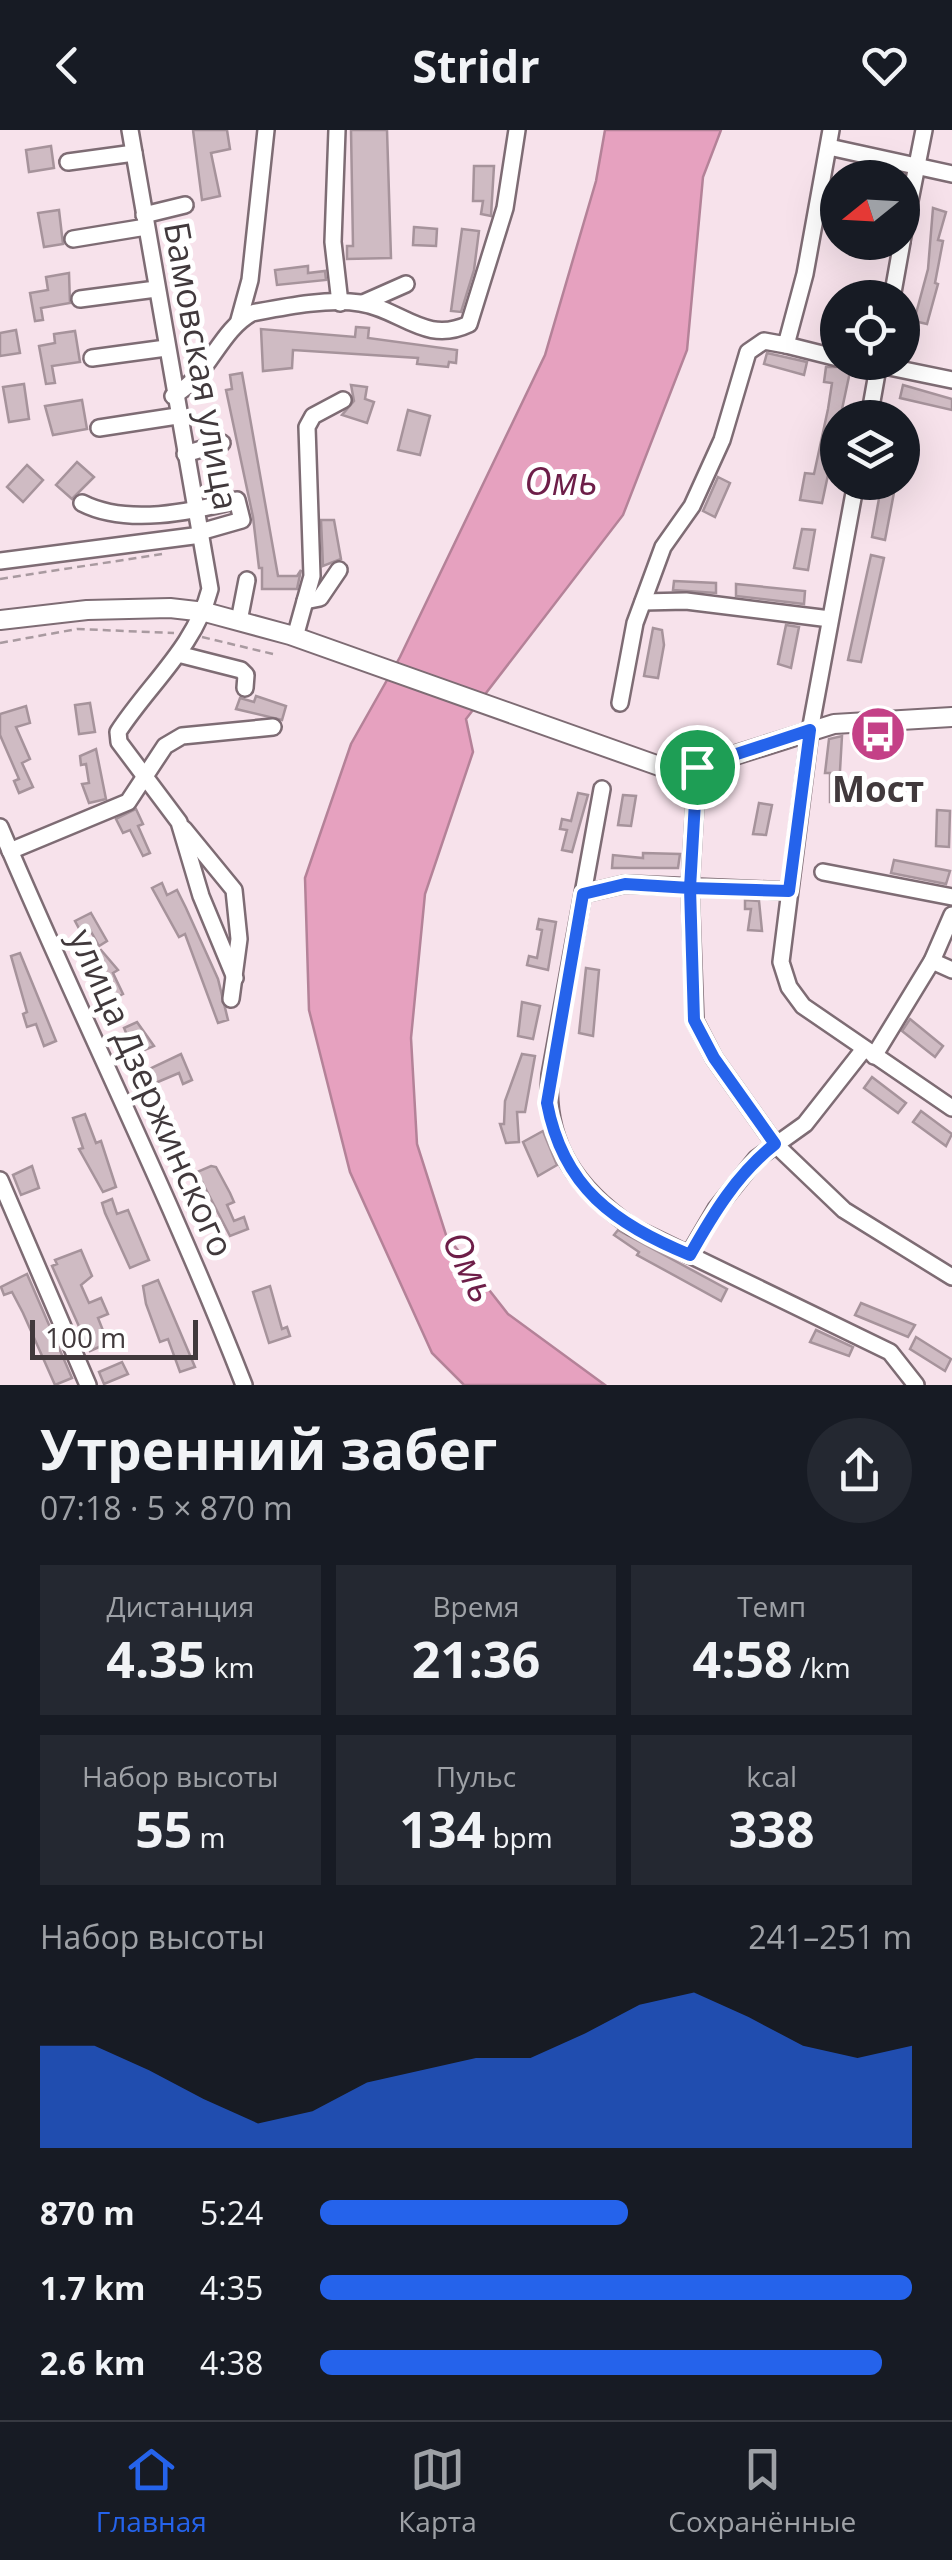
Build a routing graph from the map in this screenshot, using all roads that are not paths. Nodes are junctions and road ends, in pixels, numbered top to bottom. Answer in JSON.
{"nodes":[{"id":1,"x":130,"y":130,"type":"edge"},
{"id":2,"x":266,"y":130,"type":"edge"},
{"id":3,"x":337,"y":130,"type":"edge"},
{"id":4,"x":518,"y":130,"type":"edge"},
{"id":5,"x":832,"y":130,"type":"edge"},
{"id":6,"x":924,"y":130,"type":"edge"},
{"id":7,"x":829,"y":147,"type":"junction"},
{"id":8,"x":134,"y":152,"type":"junction"},
{"id":9,"x":889,"y":160,"type":"edge"},
{"id":10,"x":918,"y":160,"type":"edge"},
{"id":11,"x":68,"y":162,"type":"dead end"},
{"id":12,"x":920,"y":167,"type":"edge"},
{"id":13,"x":952,"y":174,"type":"edge"},
{"id":14,"x":185,"y":205,"type":"dead end"},
{"id":15,"x":145,"y":221,"type":"junction"},
{"id":16,"x":73,"y":239,"type":"dead end"},
{"id":17,"x":406,"y":284,"type":"dead end"},
{"id":18,"x":156,"y":289,"type":"junction"},
{"id":19,"x":80,"y":300,"type":"dead end"},
{"id":20,"x":340,"y":303,"type":"junction"},
{"id":21,"x":363,"y":303,"type":"junction"},
{"id":22,"x":239,"y":320,"type":"junction"},
{"id":23,"x":786,"y":345,"type":"junction"},
{"id":24,"x":166,"y":348,"type":"junction"},
{"id":25,"x":820,"y":354,"type":"edge"},
{"id":26,"x":92,"y":358,"type":"dead end"},
{"id":27,"x":920,"y":373,"type":"edge"},
{"id":28,"x":952,"y":380,"type":"edge"},
{"id":29,"x":174,"y":396,"type":"junction"},
{"id":30,"x":343,"y":400,"type":"dead end"},
{"id":31,"x":178,"y":416,"type":"junction"},
{"id":32,"x":99,"y":428,"type":"dead end"},
{"id":33,"x":222,"y":443,"type":"dead end"},
{"id":34,"x":184,"y":454,"type":"junction"},
{"id":35,"x":853,"y":500,"type":"edge"},
{"id":36,"x":82,"y":502,"type":"dead end"},
{"id":37,"x":196,"y":511,"type":"junction"},
{"id":38,"x":201,"y":533,"type":"junction"},
{"id":39,"x":0,"y":561,"type":"edge"},
{"id":40,"x":339,"y":570,"type":"dead end"},
{"id":41,"x":247,"y":580,"type":"dead end"},
{"id":42,"x":305,"y":600,"type":"junction"},
{"id":43,"x":643,"y":602,"type":"junction"},
{"id":44,"x":204,"y":612,"type":"junction"},
{"id":45,"x":830,"y":619,"type":"junction"},
{"id":46,"x":0,"y":620,"type":"edge"},
{"id":47,"x":239,"y":622,"type":"junction"},
{"id":48,"x":295,"y":637,"type":"junction"},
{"id":49,"x":178,"y":654,"type":"junction"},
{"id":50,"x":244,"y":688,"type":"dead end"},
{"id":51,"x":620,"y":703,"type":"dead end"},
{"id":52,"x":952,"y":717,"type":"edge"},
{"id":53,"x":273,"y":728,"type":"dead end"},
{"id":54,"x":810,"y":730,"type":"junction"},
{"id":55,"x":697,"y":767,"type":"junction"},
{"id":56,"x":146,"y":780,"type":"junction"},
{"id":57,"x":602,"y":789,"type":"dead end"},
{"id":58,"x":178,"y":822,"type":"junction"},
{"id":59,"x":1,"y":830,"type":"edge"},
{"id":60,"x":10,"y":851,"type":"junction"},
{"id":61,"x":823,"y":872,"type":"dead end"},
{"id":62,"x":690,"y":888,"type":"junction"},
{"id":63,"x":789,"y":891,"type":"junction"},
{"id":64,"x":583,"y":894,"type":"junction"},
{"id":65,"x":952,"y":897,"type":"edge"},
{"id":66,"x":952,"y":915,"type":"edge"},
{"id":67,"x":932,"y":961,"type":"junction"},
{"id":68,"x":952,"y":970,"type":"edge"},
{"id":69,"x":235,"y":978,"type":"junction"},
{"id":70,"x":232,"y":999,"type":"dead end"},
{"id":71,"x":869,"y":1052,"type":"junction"},
{"id":72,"x":952,"y":1108,"type":"edge"},
{"id":73,"x":775,"y":1144,"type":"junction"},
{"id":74,"x":0,"y":1180,"type":"edge"},
{"id":75,"x":690,"y":1255,"type":"junction"},
{"id":76,"x":952,"y":1277,"type":"edge"},
{"id":77,"x":242,"y":1384,"type":"edge"},
{"id":78,"x":88,"y":1385,"type":"edge"},
{"id":79,"x":916,"y":1385,"type":"edge"}],
"edges":[{"from":1,"to":8,"type":"street","name":"Бамовская улица"},
{"from":2,"to":22,"type":"street"},
{"from":3,"to":20,"type":"street"},
{"from":4,"to":21,"type":"street"},
{"from":5,"to":7,"type":"street"},
{"from":6,"to":10,"type":"street"},
{"from":7,"to":9,"type":"street"},
{"from":7,"to":23,"type":"street"},
{"from":8,"to":11,"type":"street"},
{"from":8,"to":15,"type":"street","name":"Бамовская улица"},
{"from":12,"to":13,"type":"street"},
{"from":14,"to":15,"type":"street"},
{"from":15,"to":16,"type":"street"},
{"from":15,"to":18,"type":"street","name":"Бамовская улица"},
{"from":17,"to":21,"type":"street"},
{"from":18,"to":19,"type":"street"},
{"from":18,"to":24,"type":"street","name":"Бамовская улица"},
{"from":20,"to":21,"type":"street"},
{"from":20,"to":22,"type":"street"},
{"from":22,"to":29,"type":"street"},
{"from":23,"to":25,"type":"street"},
{"from":23,"to":43,"type":"street"},
{"from":24,"to":26,"type":"street"},
{"from":24,"to":29,"type":"street","name":"Бамовская улица"},
{"from":27,"to":28,"type":"street"},
{"from":29,"to":31,"type":"street","name":"Бамовская улица"},
{"from":30,"to":42,"type":"street"},
{"from":31,"to":32,"type":"street"},
{"from":31,"to":34,"type":"street","name":"Бамовская улица"},
{"from":33,"to":34,"type":"street"},
{"from":34,"to":37,"type":"street","name":"Бамовская улица"},
{"from":35,"to":45,"type":"street"},
{"from":36,"to":37,"type":"street"},
{"from":37,"to":38,"type":"street","name":"Бамовская улица"},
{"from":37,"to":38,"type":"street"},
{"from":38,"to":39,"type":"street"},
{"from":38,"to":44,"type":"street","name":"Бамовская улица"},
{"from":40,"to":42,"type":"street"},
{"from":41,"to":47,"type":"street"},
{"from":42,"to":48,"type":"street"},
{"from":43,"to":45,"type":"street"},
{"from":43,"to":51,"type":"street"},
{"from":44,"to":46,"type":"main road"},
{"from":44,"to":47,"type":"main road"},
{"from":44,"to":49,"type":"street"},
{"from":45,"to":54,"type":"street"},
{"from":47,"to":48,"type":"main road"},
{"from":48,"to":55,"type":"main road"},
{"from":49,"to":50,"type":"street"},
{"from":49,"to":56,"type":"street"},
{"from":52,"to":54,"type":"main road"},
{"from":53,"to":56,"type":"street"},
{"from":54,"to":55,"type":"main road"},
{"from":54,"to":63,"type":"street"},
{"from":55,"to":62,"type":"street"},
{"from":56,"to":58,"type":"street"},
{"from":56,"to":60,"type":"street"},
{"from":57,"to":64,"type":"street"},
{"from":58,"to":69,"type":"street"},
{"from":58,"to":69,"type":"street"},
{"from":59,"to":60,"type":"street","name":"улица Дзержинского"},
{"from":60,"to":77,"type":"street","name":"улица Дзержинского"},
{"from":61,"to":65,"type":"street"},
{"from":62,"to":63,"type":"street"},
{"from":62,"to":64,"type":"street"},
{"from":62,"to":73,"type":"street"},
{"from":63,"to":71,"type":"street"},
{"from":64,"to":75,"type":"street"},
{"from":66,"to":67,"type":"street"},
{"from":67,"to":68,"type":"street"},
{"from":67,"to":71,"type":"street"},
{"from":69,"to":70,"type":"street"},
{"from":71,"to":72,"type":"street"},
{"from":71,"to":73,"type":"street"},
{"from":73,"to":75,"type":"street"},
{"from":73,"to":76,"type":"street"},
{"from":74,"to":78,"type":"street"},
{"from":75,"to":79,"type":"street"}]}
